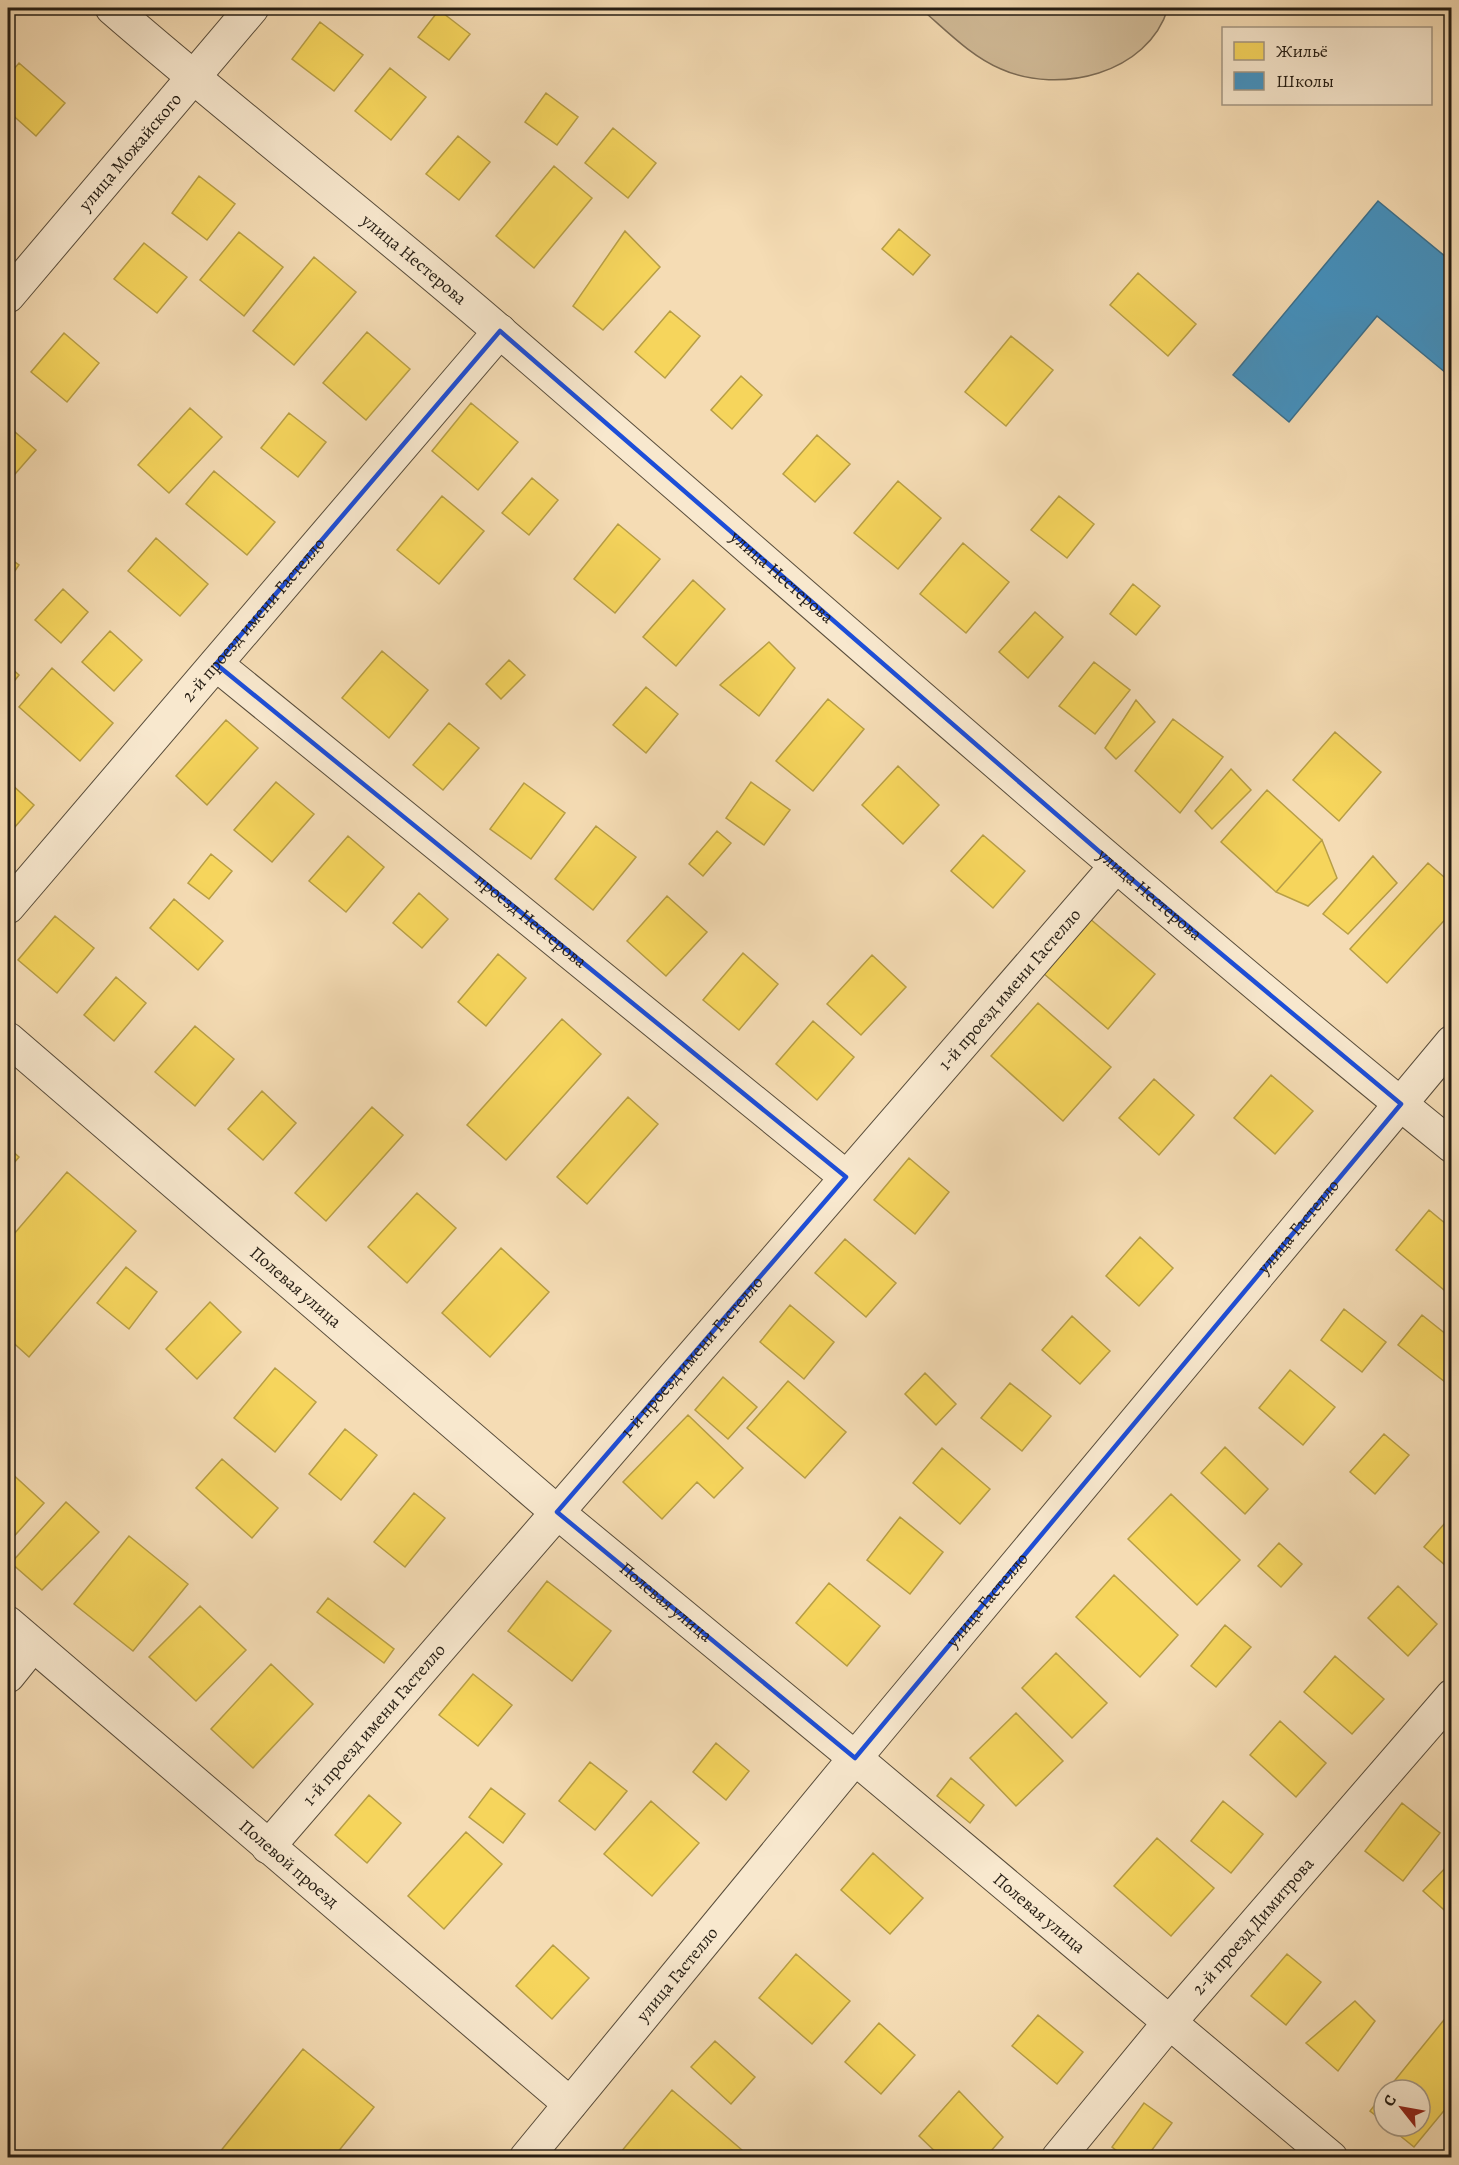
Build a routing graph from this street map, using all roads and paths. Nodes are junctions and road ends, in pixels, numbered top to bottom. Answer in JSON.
{"nodes":[{"id":1,"x":112,"y":8,"type":"edge"},
{"id":2,"x":252,"y":8,"type":"edge"},
{"id":3,"x":193,"y":78,"type":"junction"},
{"id":4,"x":8,"y":296,"type":"edge"},
{"id":5,"x":500,"y":331,"type":"junction"},
{"id":6,"x":216,"y":664,"type":"junction"},
{"id":7,"x":1116,"y":866,"type":"junction"},
{"id":8,"x":8,"y":908,"type":"edge"},
{"id":9,"x":8,"y":1039,"type":"edge"},
{"id":10,"x":1452,"y":1042,"type":"edge"},
{"id":11,"x":1401,"y":1104,"type":"junction"},
{"id":12,"x":1452,"y":1146,"type":"edge"},
{"id":13,"x":846,"y":1177,"type":"junction"},
{"id":14,"x":557,"y":1512,"type":"junction"},
{"id":15,"x":8,"y":1623,"type":"edge"},
{"id":16,"x":33,"y":1645,"type":"junction"},
{"id":17,"x":8,"y":1676,"type":"edge"},
{"id":18,"x":1452,"y":1696,"type":"edge"},
{"id":19,"x":855,"y":1758,"type":"junction"},
{"id":20,"x":268,"y":1847,"type":"junction"},
{"id":21,"x":1169,"y":2023,"type":"junction"},
{"id":22,"x":570,"y":2104,"type":"junction"},
{"id":23,"x":526,"y":2157,"type":"edge"},
{"id":24,"x":1058,"y":2157,"type":"edge"},
{"id":25,"x":1331,"y":2157,"type":"edge"}],
"edges":[{"from":1,"to":3,"type":"street","name":"улица Нестерова"},
{"from":2,"to":3,"type":"street","name":"улица Можайского"},
{"from":3,"to":4,"type":"street","name":"улица Можайского"},
{"from":3,"to":5,"type":"street","name":"улица Нестерова"},
{"from":5,"to":6,"type":"street","name":"2-й проезд имени Гастелло"},
{"from":5,"to":7,"type":"street","name":"улица Нестерова"},
{"from":6,"to":8,"type":"street","name":"2-й проезд имени Гастелло"},
{"from":6,"to":13,"type":"street","name":"проезд Нестерова"},
{"from":7,"to":11,"type":"street","name":"улица Нестерова"},
{"from":7,"to":13,"type":"street","name":"1-й проезд имени Гастелло"},
{"from":9,"to":14,"type":"street","name":"Полевая улица"},
{"from":10,"to":11,"type":"street","name":"улица Гастелло"},
{"from":11,"to":12,"type":"street","name":"улица Нестерова"},
{"from":11,"to":19,"type":"street","name":"улица Гастелло"},
{"from":13,"to":14,"type":"street","name":"1-й проезд имени Гастелло"},
{"from":14,"to":19,"type":"street","name":"Полевая улица"},
{"from":14,"to":20,"type":"street","name":"1-й проезд имени Гастелло"},
{"from":15,"to":16,"type":"street","name":"Полевой проезд"},
{"from":16,"to":17,"type":"street"},
{"from":16,"to":20,"type":"street","name":"Полевой проезд"},
{"from":18,"to":21,"type":"street","name":"2-й проезд Димитрова"},
{"from":19,"to":21,"type":"street","name":"Полевая улица"},
{"from":19,"to":22,"type":"street","name":"улица Гастелло"},
{"from":20,"to":22,"type":"street","name":"Полевой проезд"},
{"from":21,"to":24,"type":"street","name":"2-й проезд Димитрова"},
{"from":21,"to":25,"type":"street","name":"Полевая улица"},
{"from":22,"to":23,"type":"street","name":"улица Гастелло"}]}
